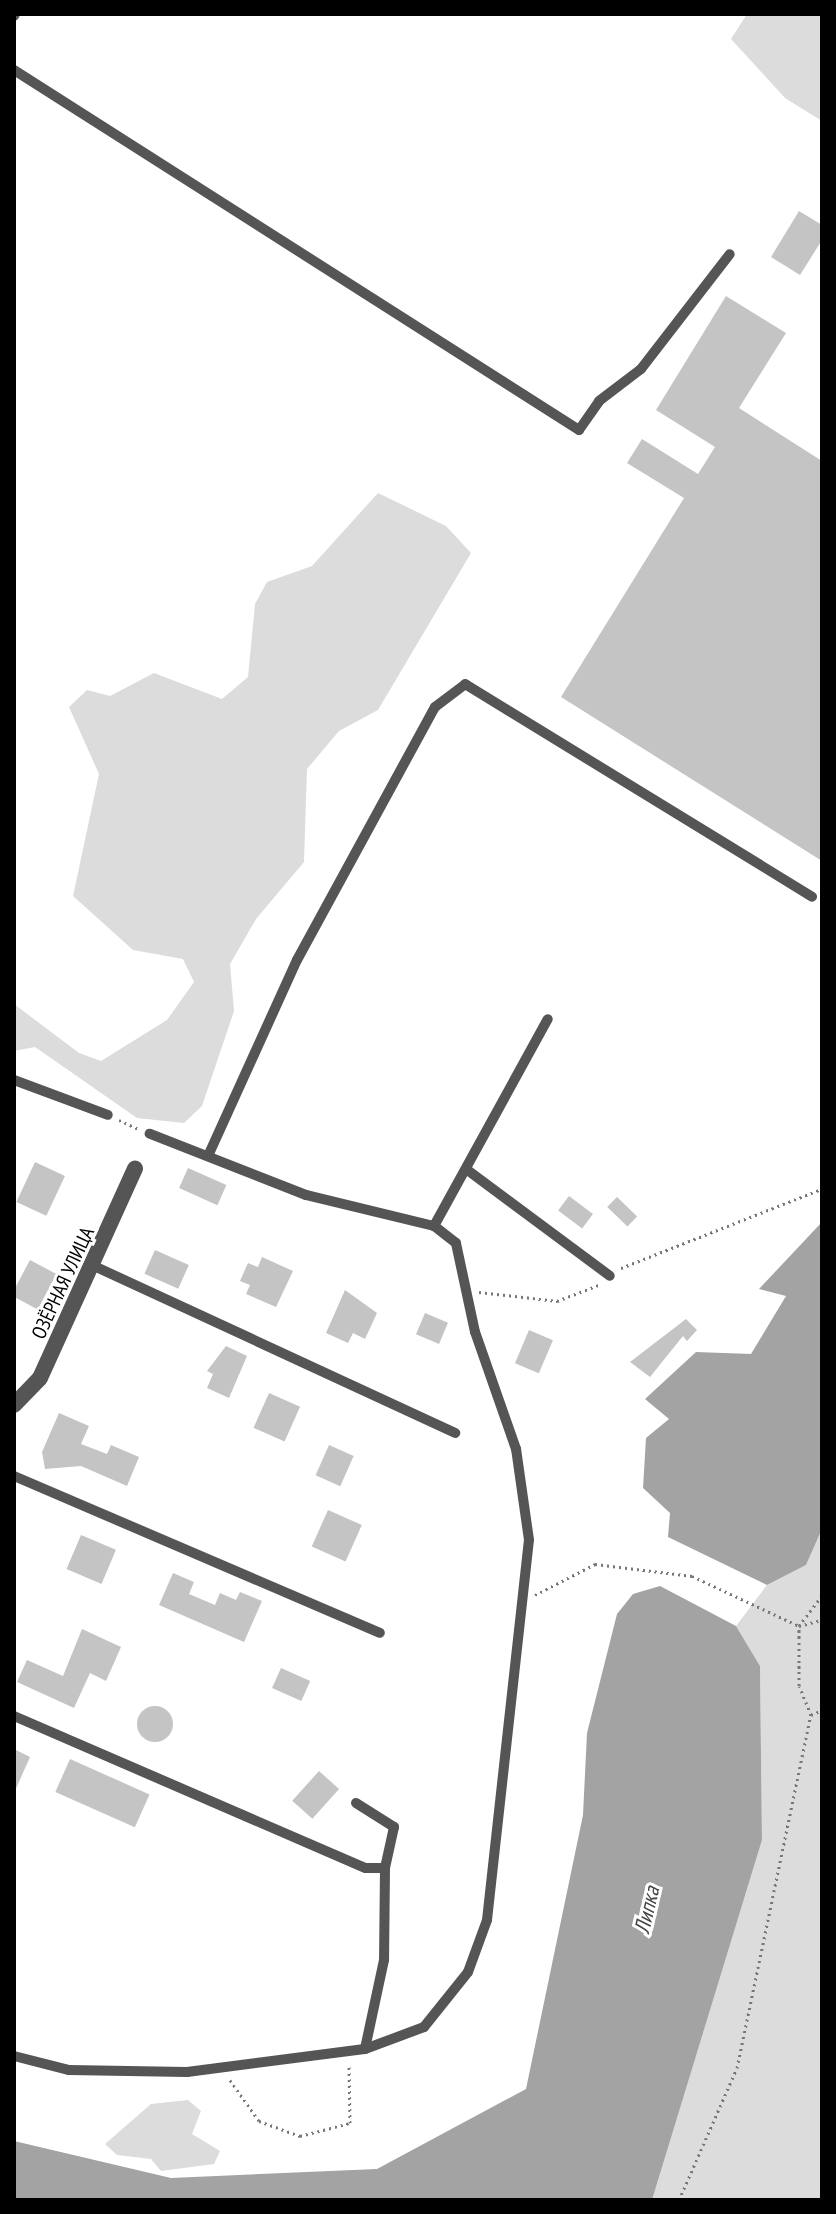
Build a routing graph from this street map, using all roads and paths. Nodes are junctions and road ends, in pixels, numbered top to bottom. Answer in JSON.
{"nodes":[{"id":1,"x":14,"y":70,"type":"edge"},
{"id":2,"x":730,"y":254,"type":"dead end"},
{"id":3,"x":812,"y":897,"type":"dead end"},
{"id":4,"x":548,"y":1019,"type":"dead end"},
{"id":5,"x":14,"y":1080,"type":"edge"},
{"id":6,"x":108,"y":1115,"type":"joint"},
{"id":7,"x":150,"y":1134,"type":"joint"},
{"id":8,"x":208,"y":1156,"type":"junction"},
{"id":9,"x":135,"y":1169,"type":"dead end"},
{"id":10,"x":466,"y":1169,"type":"junction"},
{"id":11,"x":822,"y":1189,"type":"edge"},
{"id":12,"x":434,"y":1226,"type":"junction"},
{"id":13,"x":94,"y":1266,"type":"junction"},
{"id":14,"x":610,"y":1276,"type":"junction"},
{"id":15,"x":464,"y":1292,"type":"junction"},
{"id":16,"x":14,"y":1405,"type":"edge"},
{"id":17,"x":455,"y":1433,"type":"dead end"},
{"id":18,"x":14,"y":1476,"type":"edge"},
{"id":19,"x":526,"y":1595,"type":"junction"},
{"id":20,"x":822,"y":1595,"type":"edge"},
{"id":21,"x":822,"y":1620,"type":"edge"},
{"id":22,"x":799,"y":1626,"type":"junction"},
{"id":23,"x":380,"y":1633,"type":"dead end"},
{"id":24,"x":822,"y":1710,"type":"edge"},
{"id":25,"x":811,"y":1715,"type":"junction"},
{"id":26,"x":14,"y":1716,"type":"edge"},
{"id":27,"x":356,"y":1803,"type":"dead end"},
{"id":28,"x":385,"y":1868,"type":"junction"},
{"id":29,"x":365,"y":2049,"type":"junction"},
{"id":30,"x":349,"y":2052,"type":"junction"},
{"id":31,"x":14,"y":2056,"type":"edge"},
{"id":32,"x":219,"y":2068,"type":"junction"},
{"id":33,"x":679,"y":2200,"type":"edge"}],
"edges":[{"from":1,"to":2,"type":"lane"},
{"from":3,"to":8,"type":"lane"},
{"from":4,"to":10,"type":"lane"},
{"from":5,"to":6,"type":"lane"},
{"from":6,"to":7,"type":"path"},
{"from":7,"to":8,"type":"lane"},
{"from":8,"to":12,"type":"lane"},
{"from":9,"to":13,"type":"street","name":"ОЗЁРНАЯ УЛИЦА"},
{"from":10,"to":12,"type":"lane"},
{"from":10,"to":14,"type":"lane"},
{"from":11,"to":14,"type":"path"},
{"from":12,"to":15,"type":"lane"},
{"from":13,"to":16,"type":"street","name":"ОЗЁРНАЯ УЛИЦА"},
{"from":13,"to":17,"type":"lane"},
{"from":14,"to":15,"type":"path"},
{"from":15,"to":19,"type":"lane"},
{"from":18,"to":23,"type":"lane"},
{"from":19,"to":22,"type":"path"},
{"from":19,"to":29,"type":"lane"},
{"from":20,"to":22,"type":"path"},
{"from":21,"to":22,"type":"path"},
{"from":22,"to":25,"type":"path"},
{"from":24,"to":25,"type":"path"},
{"from":25,"to":33,"type":"path"},
{"from":26,"to":28,"type":"lane"},
{"from":27,"to":28,"type":"lane"},
{"from":28,"to":29,"type":"lane"},
{"from":29,"to":30,"type":"lane"},
{"from":30,"to":32,"type":"lane"},
{"from":30,"to":32,"type":"path"},
{"from":31,"to":32,"type":"lane"}]}
